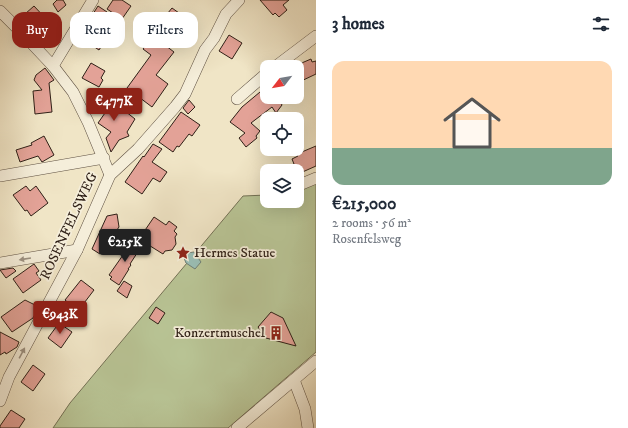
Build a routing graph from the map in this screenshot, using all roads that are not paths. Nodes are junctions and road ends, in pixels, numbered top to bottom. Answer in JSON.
{"nodes":[{"id":1,"x":92,"y":0,"type":"edge"},
{"id":2,"x":239,"y":0,"type":"edge"},
{"id":3,"x":0,"y":11,"type":"edge"},
{"id":4,"x":316,"y":36,"type":"edge"},
{"id":5,"x":283,"y":60,"type":"edge"},
{"id":6,"x":53,"y":66,"type":"junction"},
{"id":7,"x":260,"y":79,"type":"edge"},
{"id":8,"x":237,"y":99,"type":"dead end"},
{"id":9,"x":104,"y":158,"type":"junction"},
{"id":10,"x":110,"y":174,"type":"junction"},
{"id":11,"x":0,"y":176,"type":"edge"},
{"id":12,"x":316,"y":178,"type":"edge"},
{"id":13,"x":304,"y":183,"type":"edge"},
{"id":14,"x":77,"y":250,"type":"junction"},
{"id":15,"x":0,"y":263,"type":"edge"},
{"id":16,"x":316,"y":361,"type":"edge"},
{"id":17,"x":4,"y":377,"type":"edge"},
{"id":18,"x":294,"y":380,"type":"junction"},
{"id":19,"x":0,"y":401,"type":"edge"},
{"id":20,"x":237,"y":428,"type":"edge"},
{"id":21,"x":308,"y":428,"type":"edge"}],
"edges":[{"from":1,"to":6,"type":"street"},
{"from":2,"to":10,"type":"street","name":"ROSENFELSWEG"},
{"from":3,"to":6,"type":"street"},
{"from":4,"to":5,"type":"street"},
{"from":6,"to":9,"type":"street"},
{"from":7,"to":8,"type":"street"},
{"from":9,"to":10,"type":"street"},
{"from":9,"to":11,"type":"street"},
{"from":10,"to":14,"type":"street","name":"ROSENFELSWEG"},
{"from":12,"to":13,"type":"street"},
{"from":14,"to":15,"type":"street","one_way":true},
{"from":17,"to":14,"type":"street","name":"ROSENFELSWEG","one_way":true},
{"from":16,"to":18,"type":"street"},
{"from":17,"to":19,"type":"street","name":"ROSENFELSWEG"},
{"from":18,"to":20,"type":"street"},
{"from":18,"to":21,"type":"street"}]}
